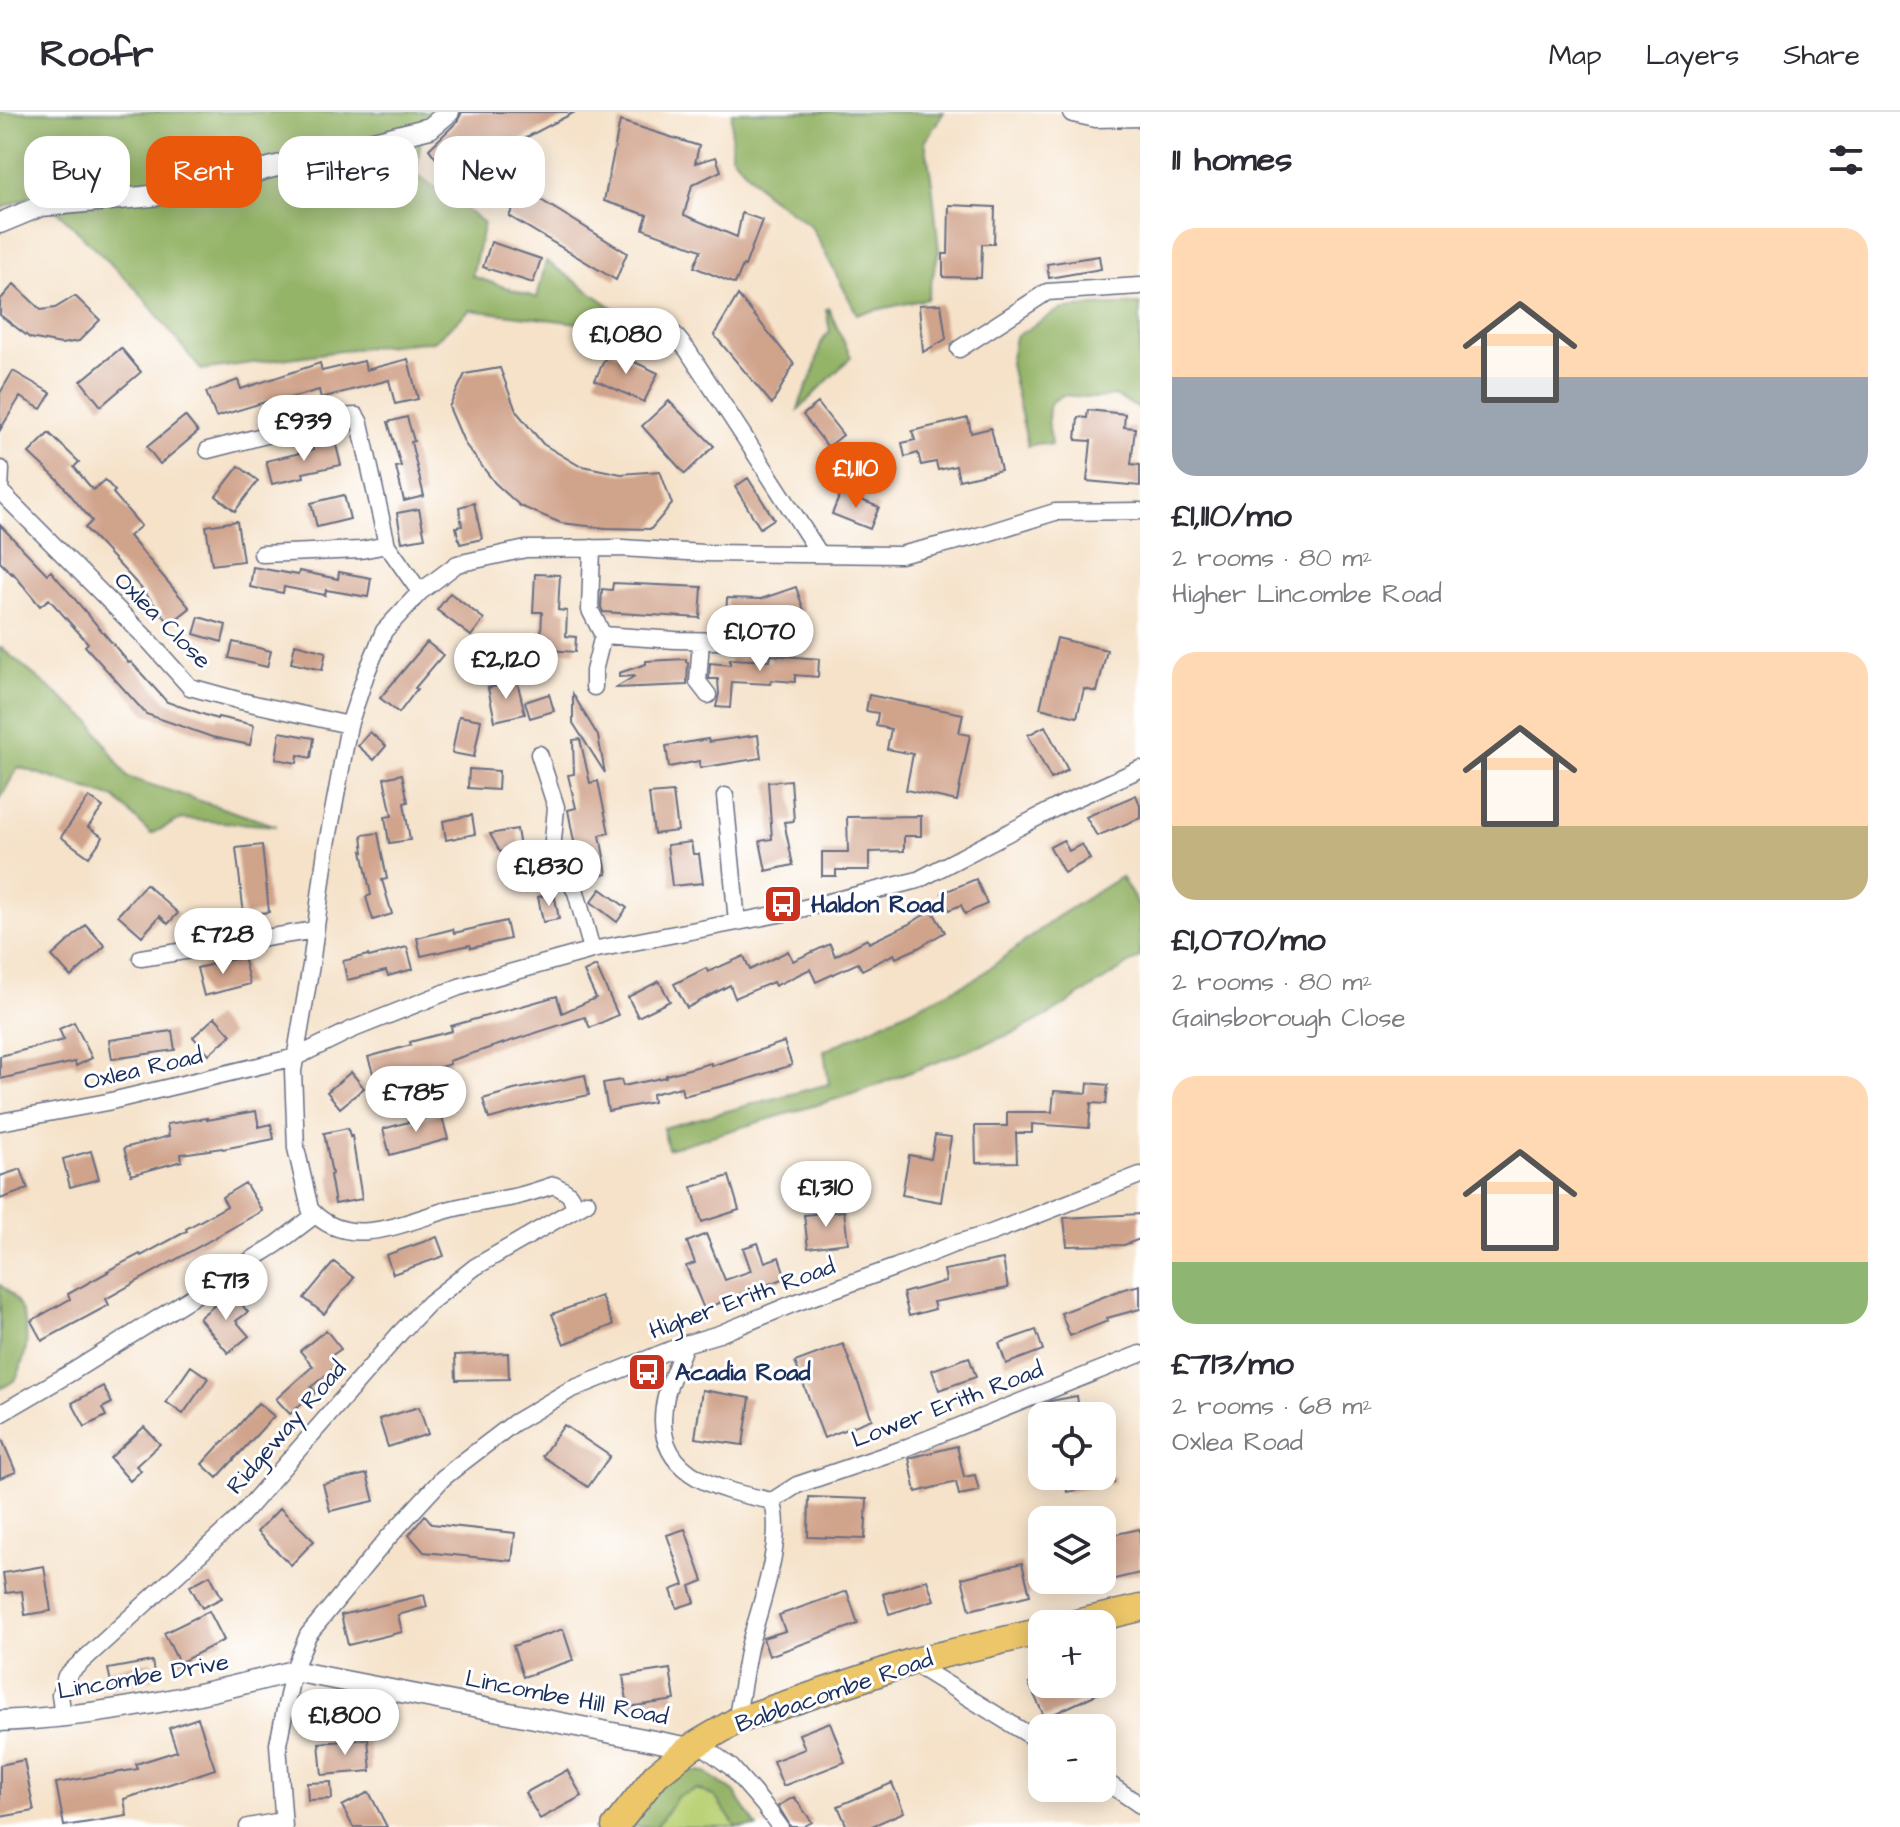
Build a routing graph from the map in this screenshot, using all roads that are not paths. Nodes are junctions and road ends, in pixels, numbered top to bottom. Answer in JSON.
{"nodes":[{"id":1,"x":449,"y":112,"type":"edge"},
{"id":2,"x":1073,"y":112,"type":"edge"},
{"id":3,"x":1140,"y":116,"type":"edge"},
{"id":4,"x":0,"y":223,"type":"edge"},
{"id":5,"x":1140,"y":286,"type":"edge"},
{"id":6,"x":674,"y":334,"type":"dead end"},
{"id":7,"x":959,"y":349,"type":"dead end"},
{"id":8,"x":208,"y":450,"type":"dead end"},
{"id":9,"x":1,"y":469,"type":"edge"},
{"id":10,"x":1140,"y":511,"type":"edge"},
{"id":11,"x":387,"y":545,"type":"junction"},
{"id":12,"x":592,"y":548,"type":"junction"},
{"id":13,"x":819,"y":553,"type":"junction"},
{"id":14,"x":262,"y":554,"type":"dead end"},
{"id":15,"x":420,"y":592,"type":"junction"},
{"id":16,"x":603,"y":635,"type":"junction"},
{"id":17,"x":701,"y":641,"type":"junction"},
{"id":18,"x":733,"y":641,"type":"dead end"},
{"id":19,"x":594,"y":687,"type":"dead end"},
{"id":20,"x":708,"y":695,"type":"dead end"},
{"id":21,"x":349,"y":725,"type":"junction"},
{"id":22,"x":1140,"y":752,"type":"edge"},
{"id":23,"x":539,"y":754,"type":"dead end"},
{"id":24,"x":1137,"y":770,"type":"edge"},
{"id":25,"x":725,"y":796,"type":"dead end"},
{"id":26,"x":737,"y":922,"type":"junction"},
{"id":27,"x":315,"y":930,"type":"junction"},
{"id":28,"x":592,"y":950,"type":"junction"},
{"id":29,"x":141,"y":958,"type":"dead end"},
{"id":30,"x":296,"y":1057,"type":"junction"},
{"id":31,"x":0,"y":1122,"type":"edge"},
{"id":32,"x":1140,"y":1175,"type":"edge"},
{"id":33,"x":315,"y":1215,"type":"junction"},
{"id":34,"x":685,"y":1344,"type":"junction"},
{"id":35,"x":1140,"y":1354,"type":"edge"},
{"id":36,"x":0,"y":1414,"type":"edge"},
{"id":37,"x":772,"y":1501,"type":"junction"},
{"id":38,"x":1140,"y":1608,"type":"edge"},
{"id":39,"x":1116,"y":1614,"type":"edge"},
{"id":40,"x":1028,"y":1634,"type":"edge"},
{"id":41,"x":911,"y":1662,"type":"junction"},
{"id":42,"x":293,"y":1671,"type":"junction"},
{"id":43,"x":63,"y":1717,"type":"junction"},
{"id":44,"x":0,"y":1721,"type":"edge"},
{"id":45,"x":736,"y":1721,"type":"junction"},
{"id":46,"x":1028,"y":1734,"type":"edge"},
{"id":47,"x":694,"y":1745,"type":"junction"},
{"id":48,"x":1116,"y":1789,"type":"edge"},
{"id":49,"x":1140,"y":1805,"type":"edge"},
{"id":50,"x":283,"y":1824,"type":"edge"},
{"id":51,"x":248,"y":1827,"type":"edge"},
{"id":52,"x":615,"y":1827,"type":"edge"},
{"id":53,"x":780,"y":1827,"type":"edge"}],
"edges":[{"from":1,"to":4,"type":"street"},
{"from":2,"to":3,"type":"street"},
{"from":5,"to":7,"type":"street"},
{"from":6,"to":13,"type":"street"},
{"from":8,"to":11,"type":"street"},
{"from":9,"to":21,"type":"street","name":"Oxlea Close"},
{"from":10,"to":13,"type":"street"},
{"from":11,"to":14,"type":"street"},
{"from":11,"to":15,"type":"street"},
{"from":12,"to":13,"type":"street"},
{"from":12,"to":15,"type":"street"},
{"from":12,"to":16,"type":"street"},
{"from":15,"to":21,"type":"street"},
{"from":16,"to":17,"type":"street"},
{"from":16,"to":19,"type":"street"},
{"from":17,"to":18,"type":"street"},
{"from":17,"to":20,"type":"street"},
{"from":21,"to":27,"type":"street"},
{"from":22,"to":24,"type":"street"},
{"from":23,"to":28,"type":"street"},
{"from":24,"to":26,"type":"street"},
{"from":25,"to":26,"type":"street"},
{"from":26,"to":28,"type":"street"},
{"from":27,"to":29,"type":"street"},
{"from":27,"to":30,"type":"street"},
{"from":28,"to":30,"type":"street"},
{"from":30,"to":31,"type":"street","name":"Oxlea Road"},
{"from":30,"to":33,"type":"street"},
{"from":32,"to":34,"type":"street","name":"Higher Erith Road"},
{"from":33,"to":36,"type":"street"},
{"from":33,"to":43,"type":"street","name":"Ridgeway Road"},
{"from":34,"to":37,"type":"street"},
{"from":34,"to":42,"type":"street","name":"Higher Erith Road"},
{"from":35,"to":37,"type":"street","name":"Lower Erith Road"},
{"from":37,"to":45,"type":"street"},
{"from":38,"to":39,"type":"main road"},
{"from":40,"to":41,"type":"main road","name":"Babbacombe Road"},
{"from":41,"to":45,"type":"main road","name":"Babbacombe Road"},
{"from":41,"to":46,"type":"street"},
{"from":42,"to":43,"type":"street","name":"Lincombe Drive"},
{"from":42,"to":47,"type":"street","name":"Lincombe Hill Road"},
{"from":42,"to":50,"type":"street","name":"Higher Erith Road"},
{"from":43,"to":44,"type":"street","name":"Lincombe Drive"},
{"from":45,"to":47,"type":"main road","name":"Babbacombe Road"},
{"from":47,"to":52,"type":"main road","name":"Babbacombe Road"},
{"from":47,"to":53,"type":"street"},
{"from":48,"to":49,"type":"street"},
{"from":50,"to":51,"type":"street"}]}
